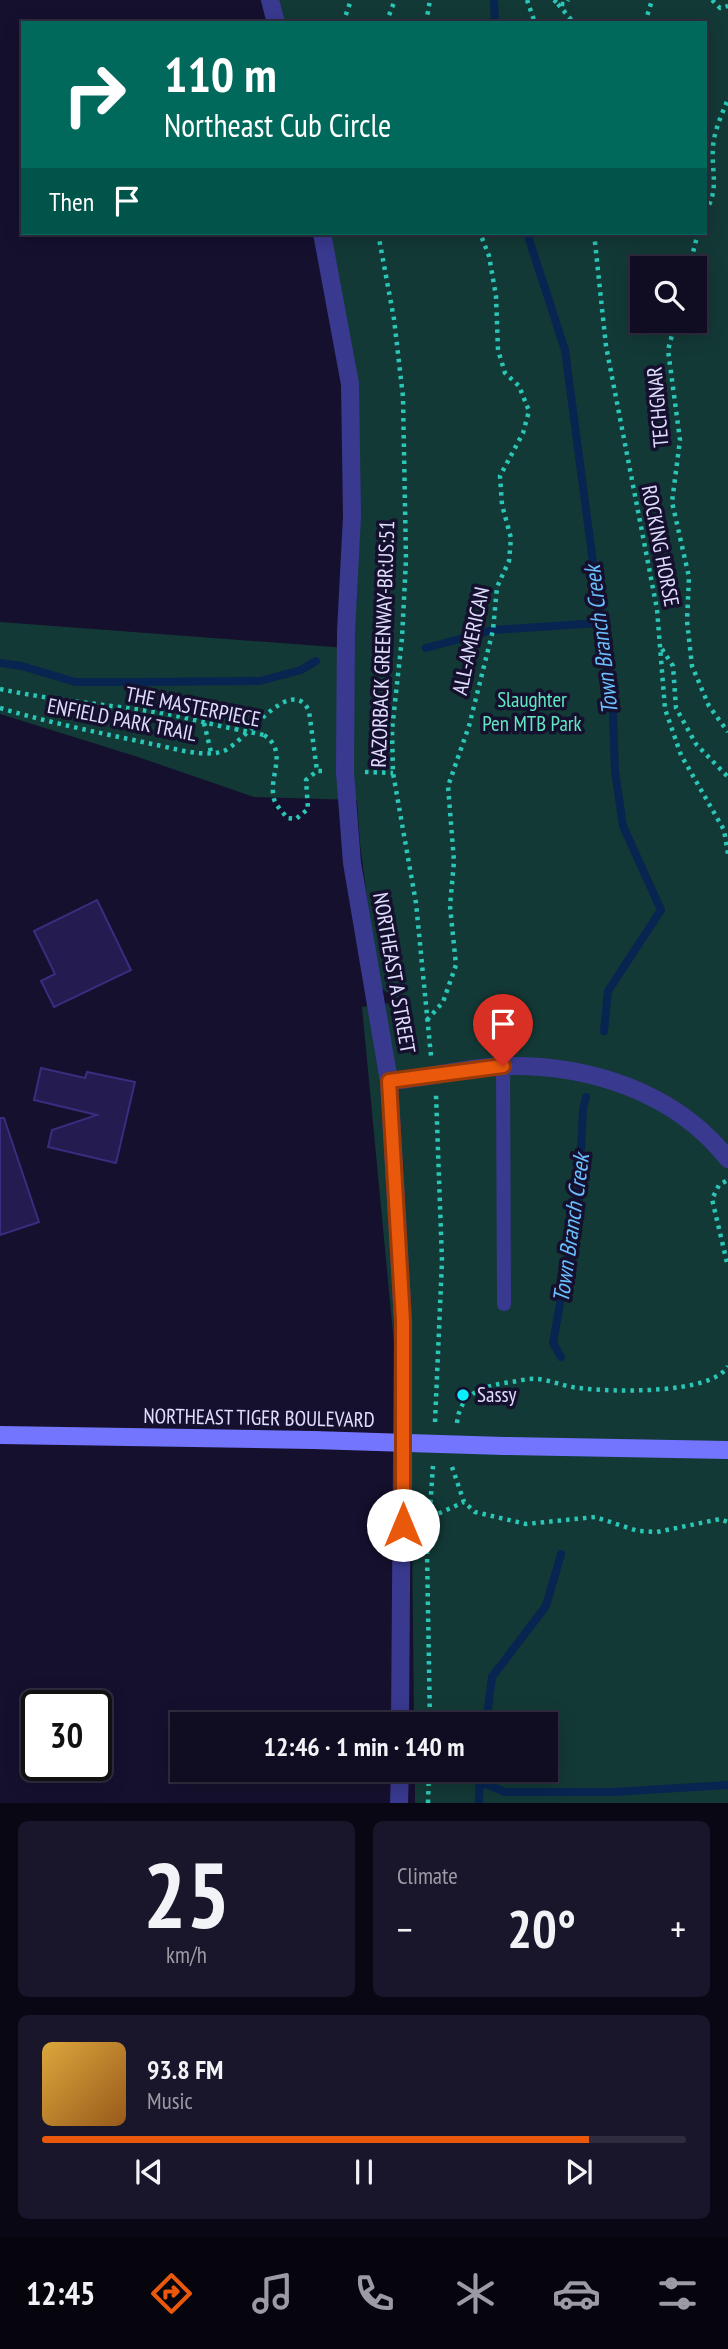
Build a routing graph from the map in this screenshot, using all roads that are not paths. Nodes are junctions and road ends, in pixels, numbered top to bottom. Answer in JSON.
{"nodes":[{"id":1,"x":270,"y":0,"type":"edge"},
{"id":2,"x":275,"y":21,"type":"edge"},
{"id":3,"x":322,"y":235,"type":"edge"},
{"id":4,"x":503,"y":1066,"type":"junction"},
{"id":5,"x":389,"y":1081,"type":"junction"},
{"id":6,"x":728,"y":1159,"type":"edge"},
{"id":7,"x":504,"y":1304,"type":"dead end"},
{"id":8,"x":0,"y":1435,"type":"edge"},
{"id":9,"x":728,"y":1450,"type":"edge"},
{"id":10,"x":400,"y":1712,"type":"edge"},
{"id":11,"x":400,"y":1782,"type":"edge"},
{"id":12,"x":399,"y":1803,"type":"edge"}],
"edges":[{"from":1,"to":2,"type":"street"},
{"from":3,"to":5,"type":"street","name":"NORTHEAST A STREET"},
{"from":4,"to":5,"type":"street"},
{"from":4,"to":6,"type":"street"},
{"from":4,"to":7,"type":"lane"},
{"from":5,"to":10,"type":"street","name":"NORTHEAST A STREET"},
{"from":8,"to":9,"type":"street","name":"NORTHEAST TIGER BOULEVARD","bridge":true},
{"from":11,"to":12,"type":"street"}]}
